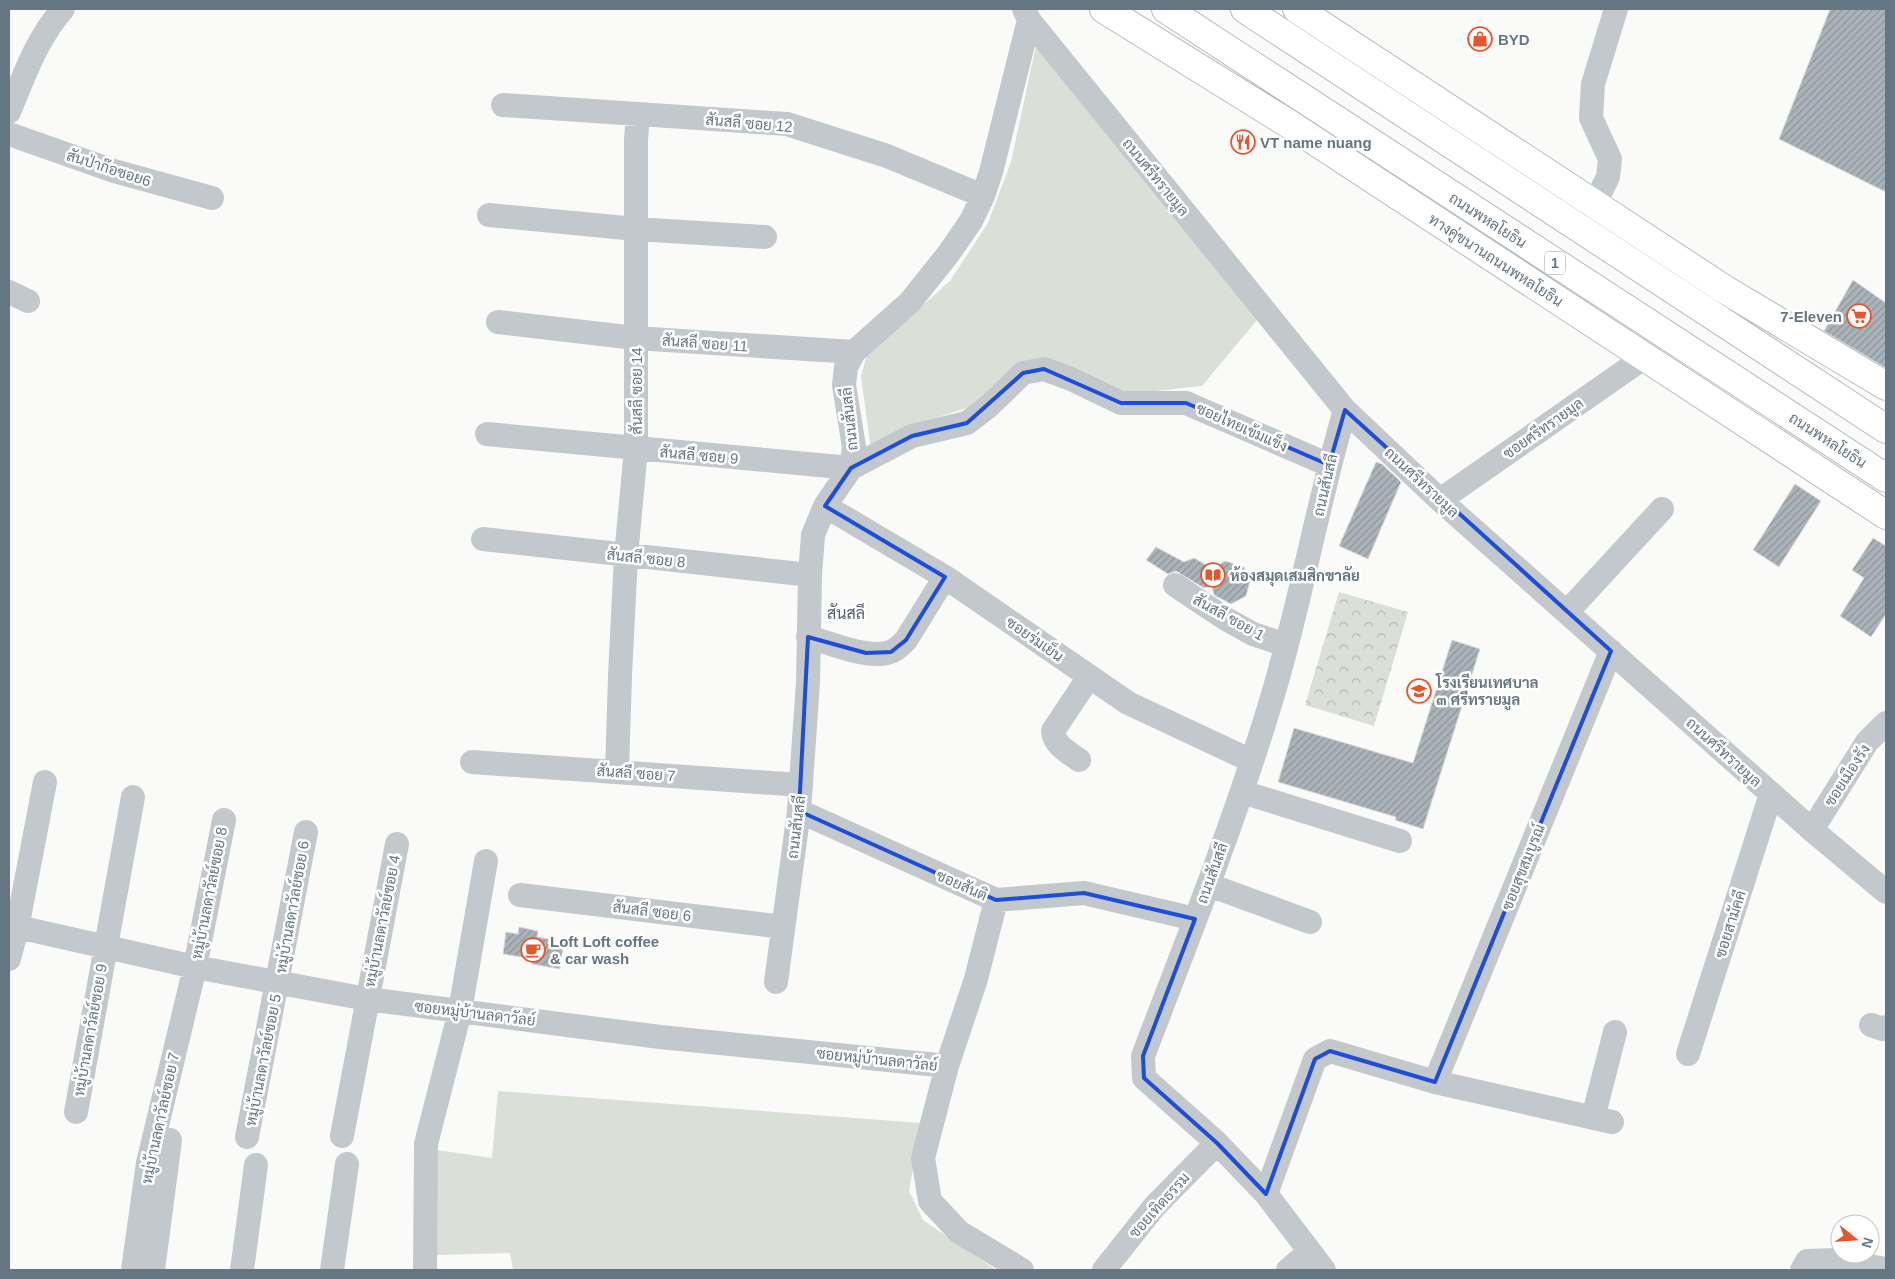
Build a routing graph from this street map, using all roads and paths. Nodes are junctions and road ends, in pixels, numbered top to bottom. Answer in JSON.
{"nodes":[{"id":1,"x":63,"y":9,"type":"edge"},
{"id":2,"x":1104,"y":9,"type":"edge"},
{"id":3,"x":1166,"y":9,"type":"edge"},
{"id":4,"x":1246,"y":9,"type":"edge"},
{"id":5,"x":1297,"y":9,"type":"edge"},
{"id":6,"x":1616,"y":9,"type":"edge"},
{"id":7,"x":1026,"y":14,"type":"edge"},
{"id":8,"x":1224,"y":48,"type":"junction"},
{"id":9,"x":503,"y":105,"type":"dead end"},
{"id":10,"x":9,"y":112,"type":"edge"},
{"id":11,"x":638,"y":114,"type":"junction"},
{"id":12,"x":1289,"y":124,"type":"junction"},
{"id":13,"x":9,"y":134,"type":"edge"},
{"id":14,"x":983,"y":196,"type":"junction"},
{"id":15,"x":212,"y":198,"type":"dead end"},
{"id":16,"x":1594,"y":205,"type":"junction"},
{"id":17,"x":489,"y":215,"type":"dead end"},
{"id":18,"x":636,"y":229,"type":"junction"},
{"id":19,"x":765,"y":237,"type":"dead end"},
{"id":20,"x":1706,"y":277,"type":"junction"},
{"id":21,"x":498,"y":322,"type":"dead end"},
{"id":22,"x":1745,"y":336,"type":"junction"},
{"id":23,"x":635,"y":338,"type":"junction"},
{"id":24,"x":854,"y":352,"type":"junction"},
{"id":25,"x":1645,"y":356,"type":"junction"},
{"id":26,"x":1886,"y":386,"type":"edge"},
{"id":27,"x":1345,"y":410,"type":"junction"},
{"id":28,"x":1886,"y":429,"type":"edge"},
{"id":29,"x":487,"y":434,"type":"dead end"},
{"id":30,"x":636,"y":449,"type":"junction"},
{"id":31,"x":1329,"y":465,"type":"junction"},
{"id":32,"x":851,"y":468,"type":"junction"},
{"id":33,"x":1822,"y":472,"type":"junction"},
{"id":34,"x":1886,"y":479,"type":"edge"},
{"id":35,"x":1440,"y":500,"type":"junction"},
{"id":36,"x":825,"y":506,"type":"junction"},
{"id":37,"x":1662,"y":509,"type":"dead end"},
{"id":38,"x":1886,"y":515,"type":"edge"},
{"id":39,"x":482,"y":539,"type":"dead end"},
{"id":40,"x":626,"y":556,"type":"junction"},
{"id":41,"x":810,"y":575,"type":"junction"},
{"id":42,"x":945,"y":577,"type":"junction"},
{"id":43,"x":1175,"y":585,"type":"dead end"},
{"id":44,"x":1567,"y":612,"type":"junction"},
{"id":45,"x":808,"y":637,"type":"junction"},
{"id":46,"x":1286,"y":646,"type":"junction"},
{"id":47,"x":1612,"y":651,"type":"junction"},
{"id":48,"x":1089,"y":677,"type":"junction"},
{"id":49,"x":1886,"y":723,"type":"edge"},
{"id":50,"x":1079,"y":760,"type":"dead end"},
{"id":51,"x":1252,"y":760,"type":"junction"},
{"id":52,"x":472,"y":762,"type":"dead end"},
{"id":53,"x":617,"y":772,"type":"junction"},
{"id":54,"x":45,"y":782,"type":"dead end"},
{"id":55,"x":800,"y":785,"type":"junction"},
{"id":56,"x":1242,"y":792,"type":"junction"},
{"id":57,"x":1771,"y":794,"type":"junction"},
{"id":58,"x":133,"y":797,"type":"dead end"},
{"id":59,"x":799,"y":811,"type":"junction"},
{"id":60,"x":224,"y":820,"type":"dead end"},
{"id":61,"x":1812,"y":830,"type":"junction"},
{"id":62,"x":306,"y":832,"type":"dead end"},
{"id":63,"x":1400,"y":840,"type":"dead end"},
{"id":64,"x":397,"y":844,"type":"dead end"},
{"id":65,"x":486,"y":861,"type":"dead end"},
{"id":66,"x":1209,"y":885,"type":"junction"},
{"id":67,"x":1886,"y":892,"type":"edge"},
{"id":68,"x":520,"y":896,"type":"dead end"},
{"id":69,"x":996,"y":900,"type":"junction"},
{"id":70,"x":1195,"y":919,"type":"junction"},
{"id":71,"x":1310,"y":922,"type":"dead end"},
{"id":72,"x":13,"y":926,"type":"edge"},
{"id":73,"x":783,"y":927,"type":"junction"},
{"id":74,"x":105,"y":947,"type":"junction"},
{"id":75,"x":9,"y":959,"type":"edge"},
{"id":76,"x":195,"y":967,"type":"junction"},
{"id":77,"x":278,"y":982,"type":"junction"},
{"id":78,"x":776,"y":982,"type":"dead end"},
{"id":79,"x":367,"y":999,"type":"junction"},
{"id":80,"x":460,"y":1011,"type":"junction"},
{"id":81,"x":1615,"y":1032,"type":"dead end"},
{"id":82,"x":1688,"y":1054,"type":"dead end"},
{"id":83,"x":947,"y":1066,"type":"junction"},
{"id":84,"x":1435,"y":1082,"type":"junction"},
{"id":85,"x":76,"y":1112,"type":"dead end"},
{"id":86,"x":342,"y":1136,"type":"dead end"},
{"id":87,"x":248,"y":1138,"type":"dead end"},
{"id":88,"x":170,"y":1140,"type":"dead end"},
{"id":89,"x":1217,"y":1143,"type":"junction"},
{"id":90,"x":347,"y":1164,"type":"dead end"},
{"id":91,"x":256,"y":1165,"type":"dead end"},
{"id":92,"x":1266,"y":1194,"type":"junction"},
{"id":93,"x":1309,"y":1252,"type":"junction"},
{"id":94,"x":1804,"y":1265,"type":"edge"},
{"id":95,"x":1886,"y":1269,"type":"edge"},
{"id":96,"x":133,"y":1270,"type":"edge"},
{"id":97,"x":153,"y":1270,"type":"edge"},
{"id":98,"x":242,"y":1270,"type":"edge"},
{"id":99,"x":332,"y":1270,"type":"edge"},
{"id":100,"x":425,"y":1270,"type":"edge"},
{"id":101,"x":1022,"y":1270,"type":"edge"},
{"id":102,"x":1104,"y":1270,"type":"edge"},
{"id":103,"x":1288,"y":1270,"type":"edge"},
{"id":104,"x":1324,"y":1270,"type":"edge"}],
"edges":[{"from":1,"to":10,"type":"street"},
{"from":2,"to":12,"type":"main road","name":"ทางคู่ขนานถนนพหลโยธิน","number":"1"},
{"from":3,"to":8,"type":"main road","name":"ถนนพหลโยธิน","number":"1"},
{"from":4,"to":22,"type":"main road"},
{"from":5,"to":16,"type":"main road"},
{"from":6,"to":16,"type":"street"},
{"from":7,"to":14,"type":"street","name":"ถนนสันสลี"},
{"from":7,"to":27,"type":"street","name":"ถนนศรีทรายมูล"},
{"from":8,"to":12,"type":"main road"},
{"from":8,"to":34,"type":"main road","name":"ถนนพหลโยธิน","number":"1"},
{"from":9,"to":11,"type":"street","name":"สันสลี ซอย 12"},
{"from":11,"to":14,"type":"street","name":"สันสลี ซอย 12"},
{"from":11,"to":18,"type":"street","name":"สันสลี ซอย 14"},
{"from":12,"to":25,"type":"main road","name":"ทางคู่ขนานถนนพหลโยธิน","number":"1"},
{"from":13,"to":15,"type":"street","name":"สันป่าก๊อซอย6"},
{"from":14,"to":24,"type":"street","name":"ถนนสันสลี"},
{"from":16,"to":20,"type":"main road"},
{"from":17,"to":18,"type":"street"},
{"from":18,"to":19,"type":"street"},
{"from":18,"to":23,"type":"street","name":"สันสลี ซอย 14"},
{"from":20,"to":22,"type":"main road"},
{"from":20,"to":26,"type":"main road"},
{"from":21,"to":23,"type":"street","name":"สันสลี ซอย 11"},
{"from":22,"to":28,"type":"main road"},
{"from":23,"to":24,"type":"street","name":"สันสลี ซอย 11"},
{"from":23,"to":30,"type":"street","name":"สันสลี ซอย 14"},
{"from":24,"to":32,"type":"street","name":"ถนนสันสลี"},
{"from":25,"to":33,"type":"main road","name":"ทางคู่ขนานถนนพหลโยธิน","number":"1"},
{"from":25,"to":35,"type":"street","name":"ซอยศรีทรายมูล"},
{"from":27,"to":31,"type":"street","name":"ถนนสันสลี"},
{"from":27,"to":35,"type":"street","name":"ถนนศรีทรายมูล"},
{"from":29,"to":30,"type":"street","name":"สันสลี ซอย 9"},
{"from":30,"to":32,"type":"street","name":"สันสลี ซอย 9"},
{"from":30,"to":40,"type":"street","name":"สันสลี ซอย 14"},
{"from":31,"to":32,"type":"street","name":"ซอยไทยเข้มแข็ง"},
{"from":31,"to":46,"type":"street","name":"ถนนสันสลี"},
{"from":32,"to":36,"type":"street","name":"ถนนสันสลี"},
{"from":33,"to":34,"type":"main road"},
{"from":33,"to":38,"type":"main road","name":"ทางคู่ขนานถนนพหลโยธิน","number":"1"},
{"from":35,"to":44,"type":"street","name":"ถนนศรีทรายมูล"},
{"from":36,"to":41,"type":"street","name":"ถนนสันสลี"},
{"from":36,"to":42,"type":"street","name":"ซอยร่มเย็น"},
{"from":37,"to":44,"type":"street"},
{"from":39,"to":40,"type":"street","name":"สันสลี ซอย 8"},
{"from":40,"to":41,"type":"street","name":"สันสลี ซอย 8"},
{"from":40,"to":53,"type":"street","name":"สันสลี ซอย 14"},
{"from":41,"to":45,"type":"street","name":"ถนนสันสลี"},
{"from":42,"to":45,"type":"street"},
{"from":42,"to":48,"type":"street","name":"ซอยร่มเย็น"},
{"from":43,"to":46,"type":"street","name":"สันสลี ซอย 1"},
{"from":44,"to":47,"type":"street","name":"ถนนศรีทรายมูล"},
{"from":45,"to":55,"type":"street","name":"ถนนสันสลี"},
{"from":46,"to":51,"type":"street","name":"ถนนสันสลี"},
{"from":47,"to":57,"type":"street","name":"ถนนศรีทรายมูล"},
{"from":47,"to":84,"type":"street","name":"ซอยสุขสมบูรณ์"},
{"from":48,"to":50,"type":"street"},
{"from":48,"to":51,"type":"street","name":"ซอยร่มเย็น"},
{"from":49,"to":61,"type":"street","name":"ซอยเมืองรัง"},
{"from":51,"to":56,"type":"street","name":"ถนนสันสลี"},
{"from":52,"to":53,"type":"street","name":"สันสลี ซอย 7"},
{"from":53,"to":55,"type":"street","name":"สันสลี ซอย 7"},
{"from":54,"to":72,"type":"street"},
{"from":55,"to":59,"type":"street","name":"ถนนสันสลี"},
{"from":56,"to":63,"type":"street"},
{"from":56,"to":66,"type":"street","name":"ถนนสันสลี"},
{"from":57,"to":61,"type":"street","name":"ถนนศรีทรายมูล"},
{"from":57,"to":82,"type":"street","name":"ซอยสามัคคี"},
{"from":58,"to":74,"type":"street","name":"หมู่บ้านลดาวัลย์ซอย 9"},
{"from":59,"to":69,"type":"street","name":"ซอยสันติ"},
{"from":59,"to":73,"type":"street","name":"ถนนสันสลี"},
{"from":60,"to":76,"type":"street","name":"หมู่บ้านลดาวัลย์ซอย 8"},
{"from":61,"to":67,"type":"street","name":"ถนนศรีทรายมูล"},
{"from":62,"to":77,"type":"street","name":"หมู่บ้านลดาวัลย์ซอย 6"},
{"from":64,"to":79,"type":"street","name":"หมู่บ้านลดาวัลย์ซอย 4"},
{"from":65,"to":80,"type":"street"},
{"from":66,"to":70,"type":"street","name":"ถนนสันสลี"},
{"from":66,"to":71,"type":"street"},
{"from":68,"to":73,"type":"street","name":"สันสลี ซอย 6"},
{"from":69,"to":70,"type":"street","name":"ซอยสันติ"},
{"from":69,"to":83,"type":"street"},
{"from":70,"to":89,"type":"street","name":"ถนนสันสลี"},
{"from":72,"to":74,"type":"street","name":"ซอยหมู่บ้านลดาวัลย์"},
{"from":72,"to":75,"type":"street"},
{"from":73,"to":78,"type":"street","name":"ถนนสันสลี"},
{"from":74,"to":76,"type":"street","name":"ซอยหมู่บ้านลดาวัลย์"},
{"from":74,"to":85,"type":"street","name":"หมู่บ้านลดาวัลย์ซอย 9"},
{"from":76,"to":77,"type":"street","name":"ซอยหมู่บ้านลดาวัลย์"},
{"from":76,"to":96,"type":"street","name":"หมู่บ้านลดาวัลย์ซอย 7"},
{"from":77,"to":79,"type":"street","name":"ซอยหมู่บ้านลดาวัลย์"},
{"from":77,"to":87,"type":"street","name":"หมู่บ้านลดาวัลย์ซอย 5"},
{"from":79,"to":80,"type":"street","name":"ซอยหมู่บ้านลดาวัลย์"},
{"from":79,"to":86,"type":"street","name":"หมู่บ้านลดาวัลย์ซอย 4"},
{"from":80,"to":83,"type":"street","name":"ซอยหมู่บ้านลดาวัลย์"},
{"from":80,"to":100,"type":"street"},
{"from":81,"to":84,"type":"street"},
{"from":83,"to":101,"type":"street"},
{"from":84,"to":92,"type":"street"},
{"from":88,"to":97,"type":"street"},
{"from":89,"to":92,"type":"street","name":"ถนนสันสลี"},
{"from":89,"to":102,"type":"street","name":"ซอยเทิดธรรม"},
{"from":90,"to":99,"type":"street"},
{"from":91,"to":98,"type":"street"},
{"from":92,"to":93,"type":"street","name":"ถนนสันสลี"},
{"from":93,"to":103,"type":"street"},
{"from":93,"to":104,"type":"street","name":"ถนนสันสลี"},
{"from":94,"to":95,"type":"street"}]}
